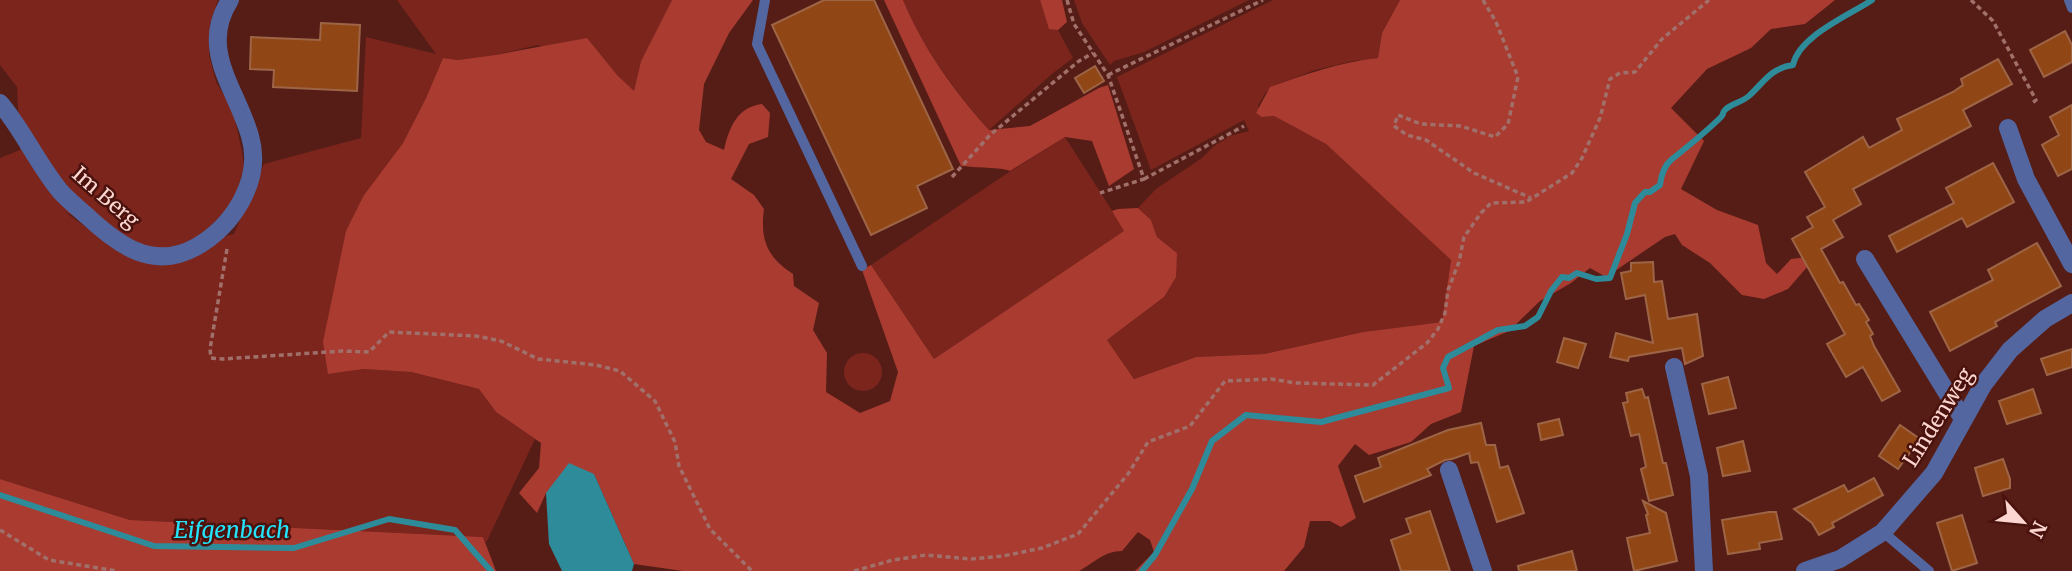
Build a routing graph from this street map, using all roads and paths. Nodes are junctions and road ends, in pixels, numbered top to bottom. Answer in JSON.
{"nodes":[{"id":1,"x":230,"y":0,"type":"edge"},
{"id":2,"x":765,"y":0,"type":"edge"},
{"id":3,"x":1068,"y":0,"type":"edge"},
{"id":4,"x":1263,"y":0,"type":"edge"},
{"id":5,"x":1483,"y":0,"type":"edge"},
{"id":6,"x":1709,"y":0,"type":"edge"},
{"id":7,"x":1971,"y":0,"type":"edge"},
{"id":8,"x":2069,"y":0,"type":"edge"},
{"id":9,"x":2072,"y":8,"type":"edge"},
{"id":10,"x":1093,"y":53,"type":"junction"},
{"id":11,"x":1108,"y":75,"type":"junction"},
{"id":12,"x":0,"y":103,"type":"edge"},
{"id":13,"x":2031,"y":104,"type":"dead end"},
{"id":14,"x":1244,"y":126,"type":"dead end"},
{"id":15,"x":2008,"y":128,"type":"dead end"},
{"id":16,"x":951,"y":177,"type":"dead end"},
{"id":17,"x":1144,"y":179,"type":"junction"},
{"id":18,"x":1100,"y":193,"type":"dead end"},
{"id":19,"x":1531,"y":198,"type":"junction"},
{"id":20,"x":222,"y":226,"type":"junction"},
{"id":21,"x":1865,"y":259,"type":"dead end"},
{"id":22,"x":2072,"y":264,"type":"edge"},
{"id":23,"x":862,"y":266,"type":"dead end"},
{"id":24,"x":2072,"y":303,"type":"edge"},
{"id":25,"x":1675,"y":367,"type":"dead end"},
{"id":26,"x":1963,"y":419,"type":"junction"},
{"id":27,"x":1448,"y":470,"type":"dead end"},
{"id":28,"x":0,"y":530,"type":"edge"},
{"id":29,"x":1883,"y":531,"type":"junction"},
{"id":30,"x":117,"y":571,"type":"edge"},
{"id":31,"x":752,"y":571,"type":"edge"},
{"id":32,"x":854,"y":571,"type":"edge"},
{"id":33,"x":1482,"y":571,"type":"edge"},
{"id":34,"x":1704,"y":571,"type":"edge"},
{"id":35,"x":1805,"y":571,"type":"edge"},
{"id":36,"x":1929,"y":571,"type":"edge"}],
"edges":[{"from":1,"to":20,"type":"street","name":"Im Berg"},
{"from":2,"to":23,"type":"lane"},
{"from":3,"to":10,"type":"path"},
{"from":4,"to":11,"type":"path"},
{"from":5,"to":19,"type":"path"},
{"from":6,"to":19,"type":"path"},
{"from":7,"to":13,"type":"path"},
{"from":8,"to":9,"type":"lane"},
{"from":10,"to":11,"type":"path"},
{"from":10,"to":16,"type":"path"},
{"from":11,"to":17,"type":"path"},
{"from":12,"to":20,"type":"street","name":"Im Berg"},
{"from":14,"to":17,"type":"path"},
{"from":15,"to":22,"type":"street"},
{"from":17,"to":18,"type":"path"},
{"from":19,"to":32,"type":"path"},
{"from":20,"to":31,"type":"path"},
{"from":21,"to":26,"type":"street"},
{"from":24,"to":26,"type":"street","name":"Lindenweg"},
{"from":25,"to":34,"type":"street"},
{"from":26,"to":29,"type":"street","name":"Lindenweg"},
{"from":27,"to":33,"type":"street"},
{"from":28,"to":30,"type":"path"},
{"from":29,"to":35,"type":"street","name":"Lindenweg"},
{"from":29,"to":36,"type":"lane"}]}
